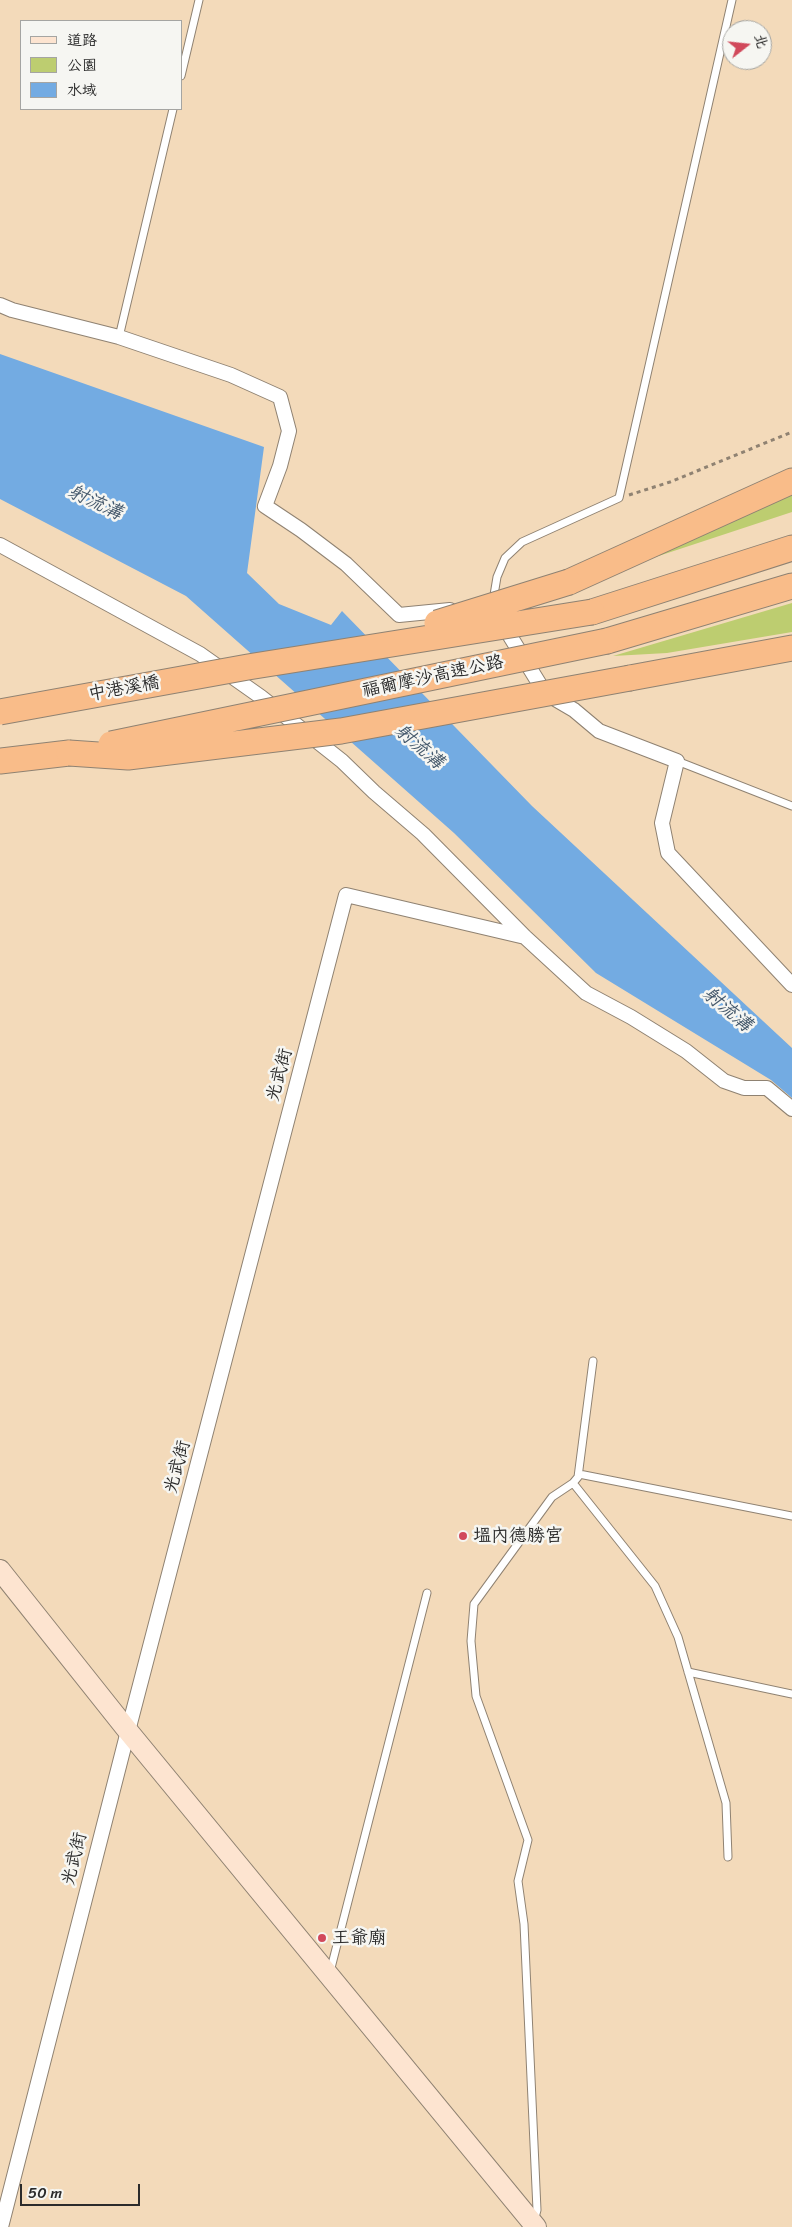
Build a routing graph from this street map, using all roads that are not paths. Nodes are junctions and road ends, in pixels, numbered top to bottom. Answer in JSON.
{"nodes":[{"id":1,"x":199,"y":0,"type":"edge"},
{"id":2,"x":732,"y":0,"type":"edge"},
{"id":3,"x":182,"y":72,"type":"edge"},
{"id":4,"x":173,"y":110,"type":"edge"},
{"id":5,"x":0,"y":305,"type":"edge"},
{"id":6,"x":119,"y":337,"type":"junction"},
{"id":7,"x":792,"y":481,"type":"edge"},
{"id":8,"x":0,"y":545,"type":"edge"},
{"id":9,"x":792,"y":548,"type":"edge"},
{"id":10,"x":792,"y":586,"type":"edge"},
{"id":11,"x":492,"y":606,"type":"junction"},
{"id":12,"x":792,"y":648,"type":"edge"},
{"id":13,"x":248,"y":667,"type":"junction"},
{"id":14,"x":0,"y":712,"type":"edge"},
{"id":15,"x":69,"y":753,"type":"junction"},
{"id":16,"x":0,"y":761,"type":"edge"},
{"id":17,"x":677,"y":761,"type":"junction"},
{"id":18,"x":792,"y":806,"type":"edge"},
{"id":19,"x":525,"y":937,"type":"junction"},
{"id":20,"x":792,"y":985,"type":"edge"},
{"id":21,"x":792,"y":1109,"type":"edge"},
{"id":22,"x":592,"y":1361,"type":"dead end"},
{"id":23,"x":579,"y":1474,"type":"junction"},
{"id":24,"x":573,"y":1483,"type":"junction"},
{"id":25,"x":792,"y":1516,"type":"edge"},
{"id":26,"x":0,"y":1570,"type":"edge"},
{"id":27,"x":426,"y":1592,"type":"dead end"},
{"id":28,"x":688,"y":1672,"type":"junction"},
{"id":29,"x":792,"y":1694,"type":"edge"},
{"id":30,"x":128,"y":1731,"type":"junction"},
{"id":31,"x":728,"y":1857,"type":"dead end"},
{"id":32,"x":329,"y":1975,"type":"junction"},
{"id":33,"x":534,"y":2226,"type":"edge"},
{"id":34,"x":1,"y":2227,"type":"edge"}],
"edges":[{"from":1,"to":3,"type":"lane"},
{"from":2,"to":11,"type":"lane"},
{"from":4,"to":6,"type":"lane"},
{"from":5,"to":6,"type":"street"},
{"from":6,"to":11,"type":"street"},
{"from":7,"to":13,"type":"highway","bridge":true},
{"from":8,"to":19,"type":"street"},
{"from":9,"to":13,"type":"highway","name":"福爾摩沙高速公路","bridge":true},
{"from":10,"to":15,"type":"highway","name":"福爾摩沙高速公路","bridge":true},
{"from":11,"to":17,"type":"street"},
{"from":12,"to":15,"type":"highway","bridge":true},
{"from":13,"to":14,"type":"highway","name":"中港溪橋","bridge":true},
{"from":15,"to":16,"type":"highway"},
{"from":17,"to":18,"type":"lane"},
{"from":17,"to":20,"type":"street"},
{"from":19,"to":21,"type":"street"},
{"from":19,"to":30,"type":"street","name":"光武街"},
{"from":22,"to":23,"type":"lane"},
{"from":23,"to":24,"type":"lane"},
{"from":23,"to":25,"type":"lane"},
{"from":24,"to":28,"type":"lane"},
{"from":24,"to":33,"type":"lane"},
{"from":26,"to":30,"type":"street"},
{"from":27,"to":32,"type":"lane"},
{"from":28,"to":29,"type":"lane"},
{"from":28,"to":31,"type":"lane"},
{"from":30,"to":32,"type":"street"},
{"from":30,"to":34,"type":"street","name":"光武街"},
{"from":32,"to":33,"type":"street"}]}
